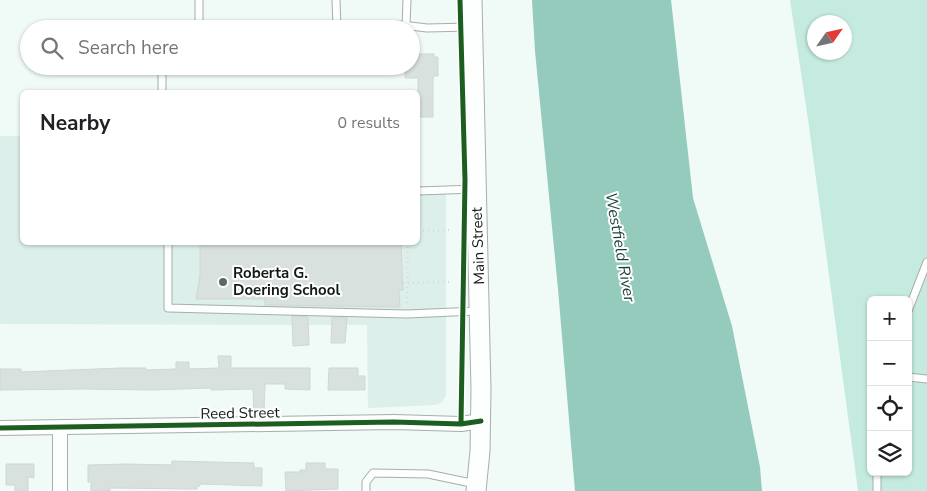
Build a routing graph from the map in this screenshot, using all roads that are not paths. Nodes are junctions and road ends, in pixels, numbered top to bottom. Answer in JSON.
{"nodes":[{"id":1,"x":199,"y":0,"type":"edge"},
{"id":2,"x":336,"y":0,"type":"edge"},
{"id":3,"x":406,"y":0,"type":"edge"},
{"id":4,"x":472,"y":0,"type":"edge"},
{"id":5,"x":199,"y":20,"type":"edge"},
{"id":6,"x":337,"y":20,"type":"edge"},
{"id":7,"x":406,"y":20,"type":"edge"},
{"id":8,"x":420,"y":27,"type":"edge"},
{"id":9,"x":473,"y":27,"type":"junction"},
{"id":10,"x":162,"y":75,"type":"edge"},
{"id":11,"x":162,"y":90,"type":"edge"},
{"id":12,"x":476,"y":189,"type":"junction"},
{"id":13,"x":420,"y":191,"type":"edge"},
{"id":14,"x":168,"y":245,"type":"edge"},
{"id":15,"x":927,"y":262,"type":"edge"},
{"id":16,"x":924,"y":276,"type":"edge"},
{"id":17,"x":912,"y":302,"type":"edge"},
{"id":18,"x":480,"y":311,"type":"junction"},
{"id":19,"x":912,"y":377,"type":"edge"},
{"id":20,"x":927,"y":379,"type":"edge"},
{"id":21,"x":481,"y":420,"type":"junction"},
{"id":22,"x":0,"y":428,"type":"edge"},
{"id":23,"x":60,"y":428,"type":"junction"},
{"id":24,"x":877,"y":476,"type":"edge"},
{"id":25,"x":476,"y":488,"type":"edge"},
{"id":26,"x":60,"y":491,"type":"edge"},
{"id":27,"x":366,"y":491,"type":"edge"},
{"id":28,"x":877,"y":491,"type":"edge"}],
"edges":[{"from":1,"to":5,"type":"lane"},
{"from":2,"to":6,"type":"lane"},
{"from":3,"to":7,"type":"lane"},
{"from":4,"to":9,"type":"main road","name":"Main Street"},
{"from":8,"to":9,"type":"lane"},
{"from":9,"to":12,"type":"main road","name":"Main Street"},
{"from":10,"to":11,"type":"lane"},
{"from":12,"to":13,"type":"lane"},
{"from":12,"to":18,"type":"main road","name":"Main Street"},
{"from":14,"to":18,"type":"lane"},
{"from":15,"to":16,"type":"lane"},
{"from":16,"to":17,"type":"lane"},
{"from":18,"to":21,"type":"main road","name":"Main Street"},
{"from":19,"to":20,"type":"lane"},
{"from":21,"to":23,"type":"street","name":"Reed Street"},
{"from":21,"to":25,"type":"main road","name":"Main Street"},
{"from":22,"to":23,"type":"street","name":"Reed Street"},
{"from":23,"to":26,"type":"street"},
{"from":24,"to":28,"type":"lane"},
{"from":25,"to":27,"type":"lane"}]}
